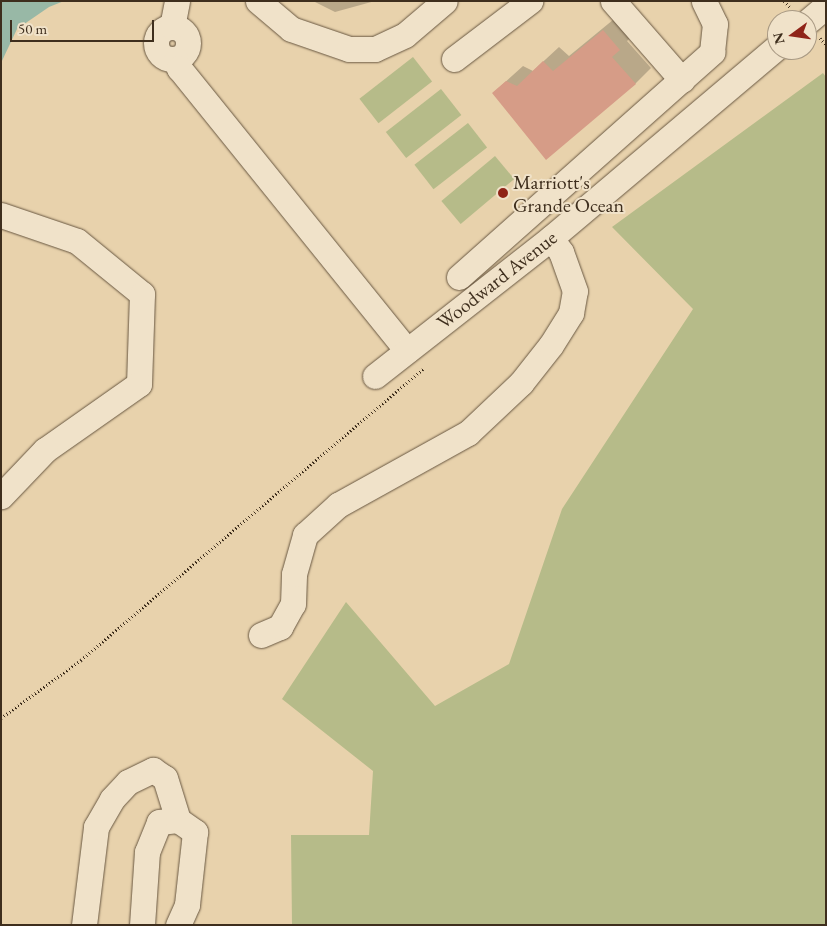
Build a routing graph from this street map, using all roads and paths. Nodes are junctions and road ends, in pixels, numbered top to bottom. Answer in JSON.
{"nodes":[{"id":1,"x":177,"y":1,"type":"edge"},
{"id":2,"x":258,"y":1,"type":"edge"},
{"id":3,"x":445,"y":1,"type":"edge"},
{"id":4,"x":530,"y":1,"type":"edge"},
{"id":5,"x":613,"y":1,"type":"edge"},
{"id":6,"x":704,"y":1,"type":"edge"},
{"id":7,"x":767,"y":55,"type":"edge"},
{"id":8,"x":454,"y":59,"type":"dead end"},
{"id":9,"x":682,"y":80,"type":"junction"},
{"id":10,"x":1,"y":215,"type":"edge"},
{"id":11,"x":551,"y":238,"type":"junction"},
{"id":12,"x":459,"y":277,"type":"dead end"},
{"id":13,"x":407,"y":351,"type":"junction"},
{"id":14,"x":431,"y":362,"type":"dead end"},
{"id":15,"x":375,"y":376,"type":"dead end"},
{"id":16,"x":1,"y":496,"type":"edge"},
{"id":17,"x":261,"y":635,"type":"dead end"},
{"id":18,"x":1,"y":718,"type":"edge"},
{"id":19,"x":178,"y":820,"type":"junction"},
{"id":20,"x":84,"y":925,"type":"edge"},
{"id":21,"x":142,"y":925,"type":"edge"},
{"id":22,"x":178,"y":925,"type":"edge"}],
"edges":[{"from":1,"to":13,"type":"street"},
{"from":2,"to":3,"type":"street"},
{"from":4,"to":8,"type":"street"},
{"from":5,"to":9,"type":"street"},
{"from":6,"to":9,"type":"street"},
{"from":7,"to":11,"type":"street","name":"Woodward Avenue"},
{"from":9,"to":12,"type":"street"},
{"from":10,"to":16,"type":"street"},
{"from":11,"to":13,"type":"street","name":"Woodward Avenue"},
{"from":11,"to":17,"type":"street"},
{"from":13,"to":15,"type":"street","name":"Woodward Avenue"},
{"from":14,"to":18,"type":"path"},
{"from":19,"to":20,"type":"street"},
{"from":19,"to":21,"type":"street"},
{"from":19,"to":22,"type":"street"}]}
